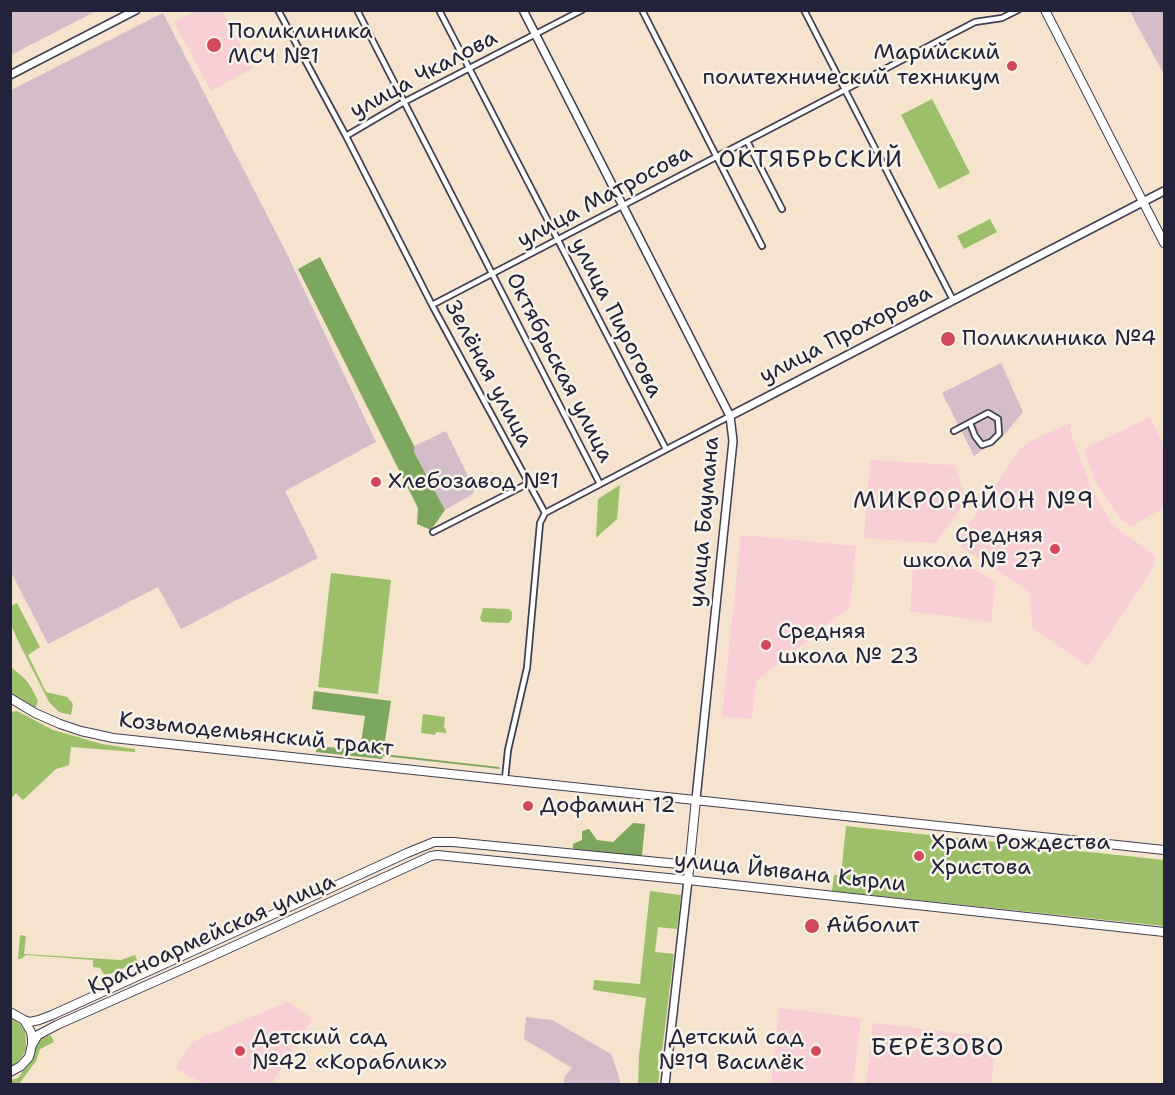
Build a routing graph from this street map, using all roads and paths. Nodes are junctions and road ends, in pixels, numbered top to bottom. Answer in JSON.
{"nodes":[{"id":1,"x":136,"y":10,"type":"edge"},
{"id":2,"x":278,"y":10,"type":"edge"},
{"id":3,"x":357,"y":10,"type":"edge"},
{"id":4,"x":439,"y":10,"type":"edge"},
{"id":5,"x":523,"y":10,"type":"edge"},
{"id":6,"x":582,"y":10,"type":"edge"},
{"id":7,"x":642,"y":10,"type":"edge"},
{"id":8,"x":804,"y":10,"type":"edge"},
{"id":9,"x":1018,"y":10,"type":"edge"},
{"id":10,"x":1045,"y":10,"type":"edge"},
{"id":11,"x":535,"y":35,"type":"junction"},
{"id":12,"x":469,"y":69,"type":"junction"},
{"id":13,"x":10,"y":75,"type":"edge"},
{"id":14,"x":845,"y":90,"type":"junction"},
{"id":15,"x":404,"y":102,"type":"junction"},
{"id":16,"x":345,"y":136,"type":"junction"},
{"id":17,"x":747,"y":141,"type":"junction"},
{"id":18,"x":717,"y":157,"type":"junction"},
{"id":19,"x":1164,"y":191,"type":"edge"},
{"id":20,"x":1143,"y":201,"type":"junction"},
{"id":21,"x":623,"y":206,"type":"junction"},
{"id":22,"x":782,"y":209,"type":"dead end"},
{"id":23,"x":557,"y":240,"type":"junction"},
{"id":24,"x":1164,"y":243,"type":"edge"},
{"id":25,"x":762,"y":246,"type":"dead end"},
{"id":26,"x":492,"y":274,"type":"junction"},
{"id":27,"x":953,"y":300,"type":"junction"},
{"id":28,"x":432,"y":305,"type":"junction"},
{"id":29,"x":730,"y":416,"type":"junction"},
{"id":30,"x":970,"y":423,"type":"junction"},
{"id":31,"x":954,"y":431,"type":"dead end"},
{"id":32,"x":666,"y":449,"type":"junction"},
{"id":33,"x":529,"y":483,"type":"junction"},
{"id":34,"x":600,"y":484,"type":"junction"},
{"id":35,"x":545,"y":513,"type":"junction"},
{"id":36,"x":433,"y":532,"type":"dead end"},
{"id":37,"x":10,"y":698,"type":"edge"},
{"id":38,"x":505,"y":779,"type":"junction"},
{"id":39,"x":696,"y":799,"type":"junction"},
{"id":40,"x":1164,"y":850,"type":"edge"},
{"id":41,"x":407,"y":852,"type":"junction"},
{"id":42,"x":575,"y":854,"type":"junction"},
{"id":43,"x":413,"y":865,"type":"junction"},
{"id":44,"x":689,"y":865,"type":"junction"},
{"id":45,"x":573,"y":868,"type":"junction"},
{"id":46,"x":688,"y":880,"type":"junction"},
{"id":47,"x":290,"y":906,"type":"junction"},
{"id":48,"x":295,"y":918,"type":"junction"},
{"id":49,"x":258,"y":921,"type":"junction"},
{"id":50,"x":1164,"y":932,"type":"edge"},
{"id":51,"x":263,"y":933,"type":"junction"},
{"id":52,"x":11,"y":1011,"type":"edge"},
{"id":53,"x":24,"y":1020,"type":"junction"},
{"id":54,"x":32,"y":1045,"type":"junction"},
{"id":55,"x":10,"y":1072,"type":"edge"},
{"id":56,"x":664,"y":1084,"type":"edge"}],
"edges":[{"from":1,"to":13,"type":"street"},
{"from":2,"to":16,"type":"street","name":"Зелёная улица"},
{"from":3,"to":15,"type":"street","name":"Октябрьская улица"},
{"from":4,"to":12,"type":"street","name":"улица Пирогова"},
{"from":5,"to":11,"type":"street","name":"улица Баумана"},
{"from":6,"to":11,"type":"street","name":"улица Чкалова"},
{"from":7,"to":18,"type":"street"},
{"from":8,"to":14,"type":"street"},
{"from":9,"to":14,"type":"street","name":"улица Матросова"},
{"from":10,"to":20,"type":"main road"},
{"from":11,"to":12,"type":"street","name":"улица Чкалова"},
{"from":11,"to":21,"type":"street","name":"улица Баумана"},
{"from":12,"to":15,"type":"street","name":"улица Чкалова"},
{"from":12,"to":23,"type":"street","name":"улица Пирогова"},
{"from":14,"to":17,"type":"street","name":"улица Матросова"},
{"from":14,"to":27,"type":"street"},
{"from":15,"to":16,"type":"street","name":"улица Чкалова"},
{"from":15,"to":26,"type":"street","name":"Октябрьская улица"},
{"from":16,"to":28,"type":"street","name":"Зелёная улица"},
{"from":17,"to":18,"type":"street","name":"улица Матросова"},
{"from":17,"to":22,"type":"street"},
{"from":18,"to":21,"type":"street","name":"улица Матросова"},
{"from":18,"to":25,"type":"street"},
{"from":19,"to":20,"type":"street","name":"улица Прохорова"},
{"from":20,"to":24,"type":"main road"},
{"from":20,"to":27,"type":"street","name":"улица Прохорова"},
{"from":21,"to":23,"type":"street","name":"улица Матросова"},
{"from":21,"to":29,"type":"street","name":"улица Баумана"},
{"from":23,"to":26,"type":"street","name":"улица Матросова"},
{"from":23,"to":32,"type":"street","name":"улица Пирогова"},
{"from":26,"to":28,"type":"street","name":"улица Матросова"},
{"from":26,"to":34,"type":"street","name":"Октябрьская улица"},
{"from":27,"to":29,"type":"street","name":"улица Прохорова"},
{"from":28,"to":33,"type":"street","name":"Зелёная улица"},
{"from":29,"to":32,"type":"street","name":"улица Прохорова"},
{"from":29,"to":39,"type":"street","name":"улица Баумана"},
{"from":30,"to":30,"type":"street"},
{"from":30,"to":31,"type":"street"},
{"from":32,"to":34,"type":"street","name":"улица Прохорова"},
{"from":33,"to":35,"type":"street","name":"Зелёная улица"},
{"from":33,"to":36,"type":"street"},
{"from":34,"to":35,"type":"street","name":"улица Прохорова"},
{"from":35,"to":38,"type":"street"},
{"from":37,"to":38,"type":"main road","name":"Козьмодемьянский тракт"},
{"from":38,"to":39,"type":"main road"},
{"from":39,"to":40,"type":"main road"},
{"from":39,"to":44,"type":"main road","name":"улица Баумана"},
{"from":41,"to":42,"type":"main road","name":"улица Йывана Кырли"},
{"from":41,"to":43,"type":"main road"},
{"from":41,"to":47,"type":"main road","name":"Красноармейская улица"},
{"from":42,"to":44,"type":"main road","name":"улица Йывана Кырли"},
{"from":42,"to":45,"type":"main road"},
{"from":43,"to":45,"type":"main road","name":"улица Йывана Кырли"},
{"from":43,"to":48,"type":"main road","name":"Красноармейская улица"},
{"from":44,"to":46,"type":"main road","name":"улица Баумана"},
{"from":45,"to":46,"type":"main road","name":"улица Йывана Кырли"},
{"from":46,"to":50,"type":"main road","name":"улица Йывана Кырли"},
{"from":46,"to":56,"type":"street","name":"улица Баумана"},
{"from":47,"to":48,"type":"main road"},
{"from":47,"to":49,"type":"main road","name":"Красноармейская улица"},
{"from":48,"to":51,"type":"main road","name":"Красноармейская улица"},
{"from":49,"to":51,"type":"main road"},
{"from":49,"to":53,"type":"main road","name":"Красноармейская улица"},
{"from":51,"to":54,"type":"main road","name":"Красноармейская улица"},
{"from":52,"to":53,"type":"main road"},
{"from":53,"to":54,"type":"main road"},
{"from":54,"to":55,"type":"main road","name":"Красноармейская улица"}]}
